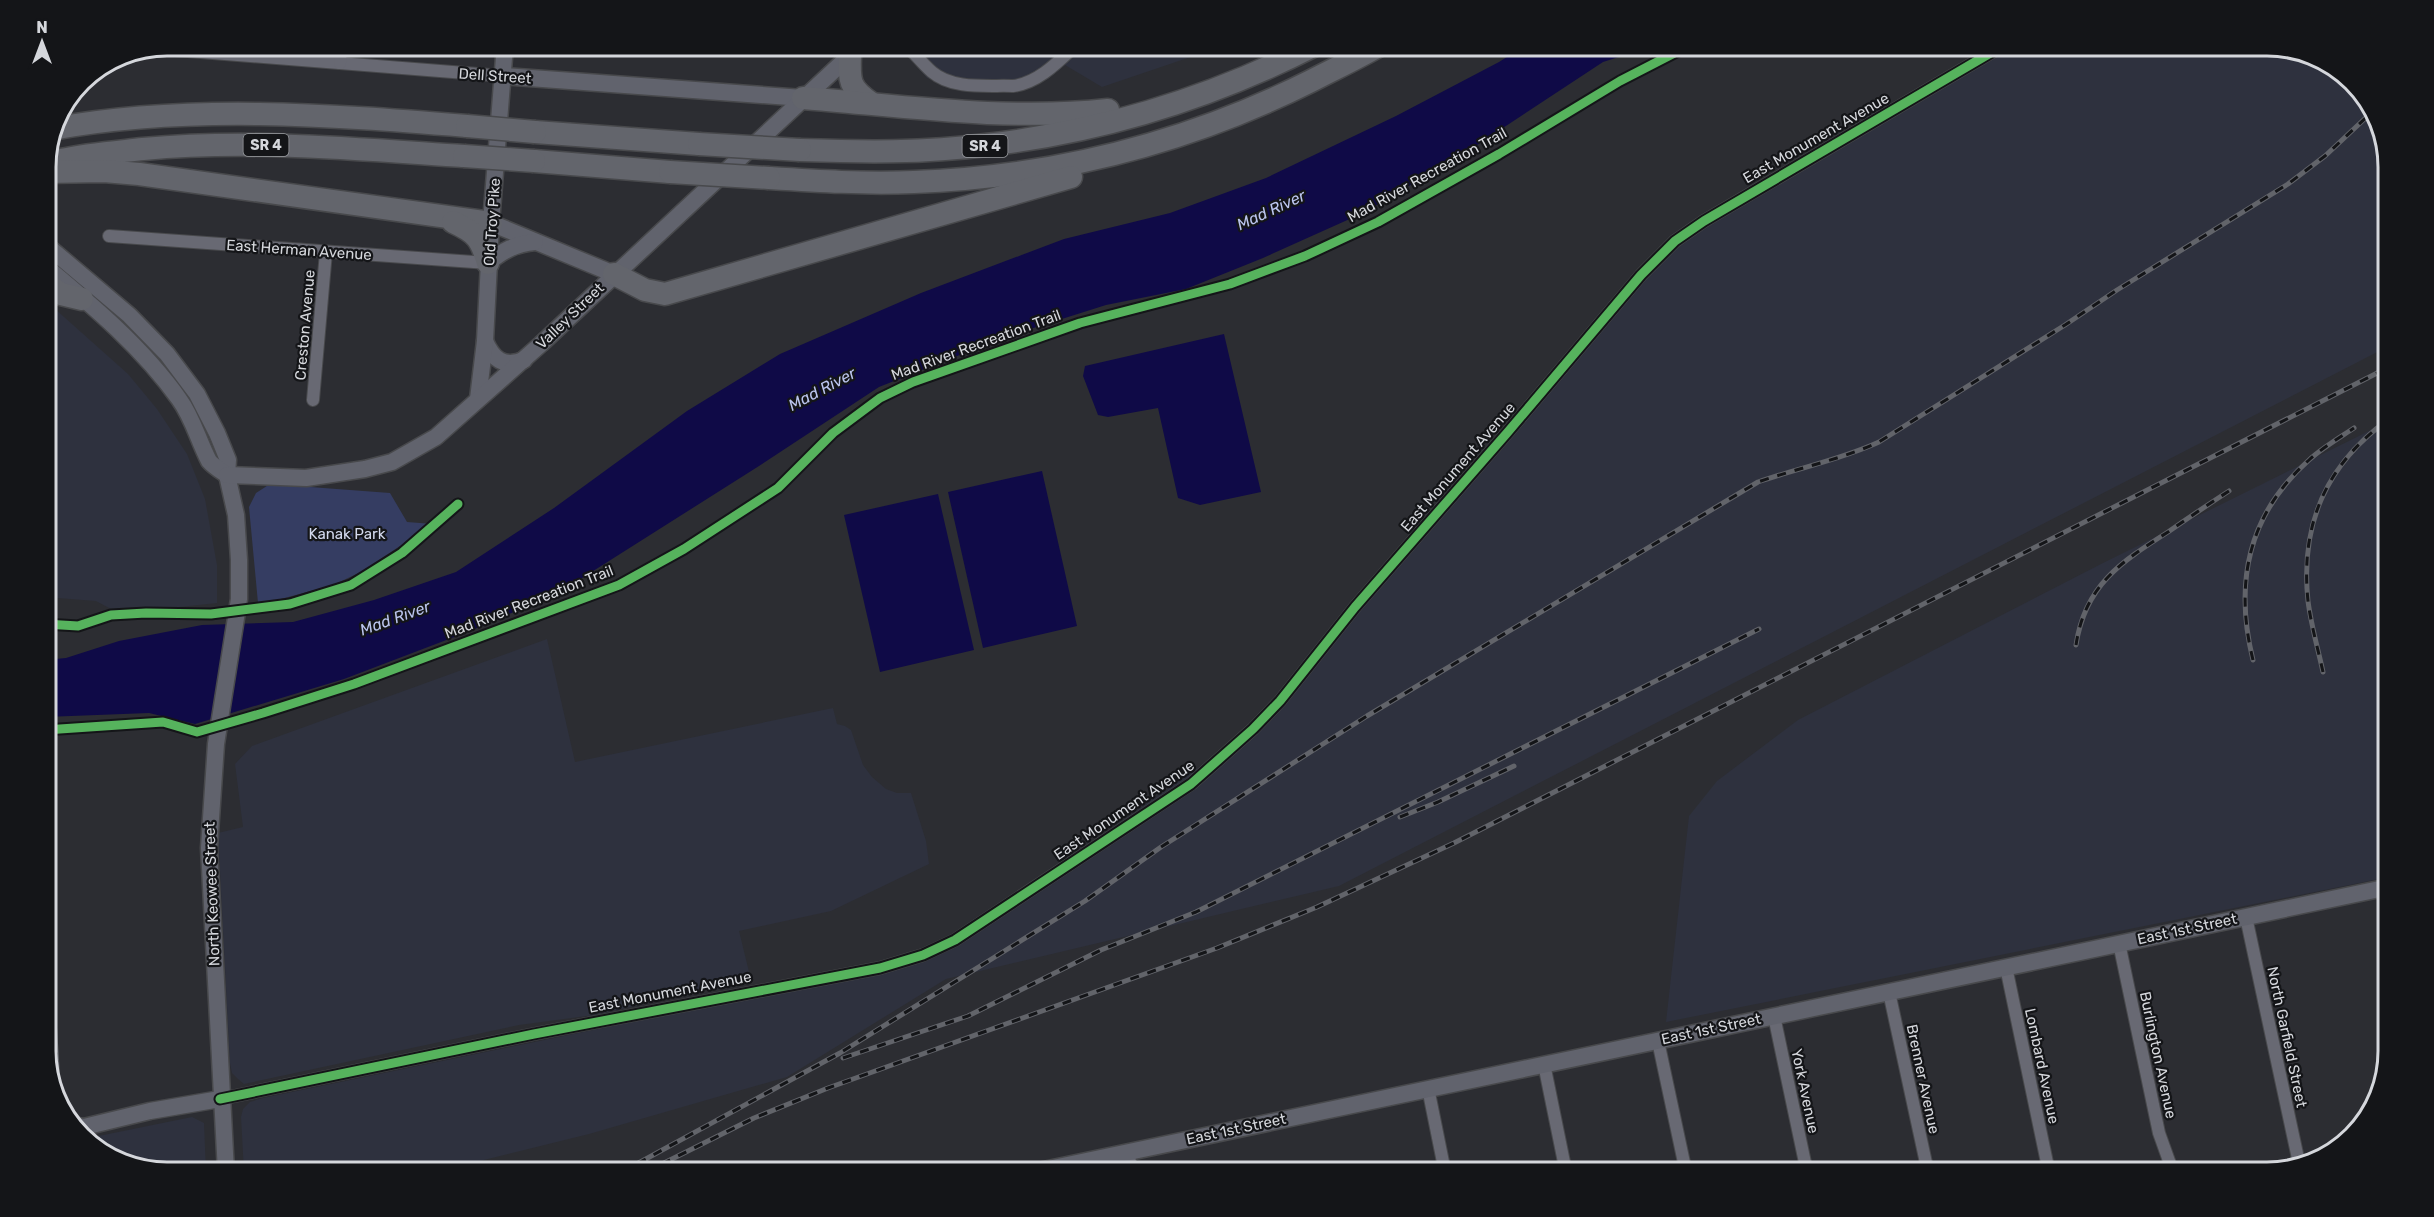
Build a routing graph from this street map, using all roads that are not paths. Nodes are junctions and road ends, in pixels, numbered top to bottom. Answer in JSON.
{"nodes":[{"id":1,"x":272,"y":56,"type":"edge"},
{"id":2,"x":340,"y":56,"type":"edge"},
{"id":3,"x":505,"y":56,"type":"edge"},
{"id":4,"x":848,"y":56,"type":"edge"},
{"id":5,"x":854,"y":56,"type":"edge"},
{"id":6,"x":916,"y":56,"type":"edge"},
{"id":7,"x":1063,"y":56,"type":"edge"},
{"id":8,"x":1293,"y":56,"type":"edge"},
{"id":9,"x":1358,"y":56,"type":"edge"},
{"id":10,"x":1985,"y":56,"type":"edge"},
{"id":11,"x":340,"y":63,"type":"junction"},
{"id":12,"x":503,"y":76,"type":"junction"},
{"id":13,"x":803,"y":98,"type":"junction"},
{"id":14,"x":871,"y":103,"type":"junction"},
{"id":15,"x":1166,"y":106,"type":"junction"},
{"id":16,"x":62,"y":127,"type":"edge"},
{"id":17,"x":1103,"y":158,"type":"junction"},
{"id":18,"x":56,"y":166,"type":"edge"},
{"id":19,"x":441,"y":217,"type":"junction"},
{"id":20,"x":491,"y":223,"type":"junction"},
{"id":21,"x":109,"y":236,"type":"dead end"},
{"id":22,"x":535,"y":242,"type":"junction"},
{"id":23,"x":326,"y":252,"type":"junction"},
{"id":24,"x":56,"y":253,"type":"edge"},
{"id":25,"x":488,"y":263,"type":"junction"},
{"id":26,"x":614,"y":274,"type":"junction"},
{"id":27,"x":56,"y":276,"type":"edge"},
{"id":28,"x":56,"y":290,"type":"edge"},
{"id":29,"x":82,"y":299,"type":"junction"},
{"id":30,"x":485,"y":341,"type":"junction"},
{"id":31,"x":524,"y":360,"type":"junction"},
{"id":32,"x":478,"y":399,"type":"junction"},
{"id":33,"x":313,"y":400,"type":"dead end"},
{"id":34,"x":227,"y":475,"type":"junction"},
{"id":35,"x":2378,"y":889,"type":"edge"},
{"id":36,"x":2246,"y":917,"type":"junction"},
{"id":37,"x":2119,"y":944,"type":"junction"},
{"id":38,"x":2006,"y":967,"type":"junction"},
{"id":39,"x":1889,"y":992,"type":"junction"},
{"id":40,"x":1774,"y":1016,"type":"junction"},
{"id":41,"x":1658,"y":1041,"type":"junction"},
{"id":42,"x":1544,"y":1064,"type":"junction"},
{"id":43,"x":1428,"y":1088,"type":"junction"},
{"id":44,"x":220,"y":1099,"type":"junction"},
{"id":45,"x":85,"y":1126,"type":"edge"},
{"id":46,"x":1128,"y":1152,"type":"junction"},
{"id":47,"x":2298,"y":1158,"type":"edge"},
{"id":48,"x":225,"y":1162,"type":"edge"},
{"id":49,"x":1081,"y":1162,"type":"edge"},
{"id":50,"x":1130,"y":1162,"type":"edge"},
{"id":51,"x":1443,"y":1162,"type":"edge"},
{"id":52,"x":1564,"y":1162,"type":"edge"},
{"id":53,"x":1684,"y":1162,"type":"edge"},
{"id":54,"x":1805,"y":1162,"type":"edge"},
{"id":55,"x":1926,"y":1162,"type":"edge"},
{"id":56,"x":2047,"y":1162,"type":"edge"},
{"id":57,"x":2169,"y":1162,"type":"edge"}],
"edges":[{"from":1,"to":11,"type":"street","name":"Dell Street"},
{"from":2,"to":11,"type":"street"},
{"from":3,"to":12,"type":"main road","name":"Old Troy Pike"},
{"from":4,"to":13,"type":"main road","name":"Valley Street"},
{"from":5,"to":14,"type":"highway"},
{"from":6,"to":7,"type":"street"},
{"from":8,"to":15,"type":"highway","number":"SR 4"},
{"from":9,"to":17,"type":"highway","number":"SR 4"},
{"from":10,"to":44,"type":"street","name":"East Monument Avenue"},
{"from":11,"to":12,"type":"street","name":"Dell Street"},
{"from":12,"to":13,"type":"main road","name":"Dell Street"},
{"from":12,"to":20,"type":"main road","name":"Old Troy Pike"},
{"from":13,"to":14,"type":"highway"},
{"from":13,"to":26,"type":"main road","name":"Valley Street"},
{"from":14,"to":15,"type":"highway"},
{"from":15,"to":16,"type":"highway","number":"SR 4","bridge":true},
{"from":17,"to":18,"type":"highway","number":"SR 4","bridge":true},
{"from":17,"to":26,"type":"highway"},
{"from":18,"to":19,"type":"highway"},
{"from":19,"to":20,"type":"highway"},
{"from":19,"to":25,"type":"highway"},
{"from":20,"to":22,"type":"main road"},
{"from":20,"to":25,"type":"main road","name":"Old Troy Pike"},
{"from":21,"to":23,"type":"street","name":"East Herman Avenue"},
{"from":22,"to":25,"type":"main road"},
{"from":22,"to":26,"type":"main road"},
{"from":23,"to":25,"type":"street","name":"East Herman Avenue"},
{"from":23,"to":33,"type":"street","name":"Creston Avenue"},
{"from":24,"to":34,"type":"main road","name":"North Keowee Street"},
{"from":25,"to":30,"type":"main road","name":"Old Troy Pike"},
{"from":26,"to":31,"type":"main road","name":"Valley Street"},
{"from":27,"to":29,"type":"main road"},
{"from":28,"to":29,"type":"highway"},
{"from":29,"to":34,"type":"main road"},
{"from":30,"to":31,"type":"main road"},
{"from":30,"to":32,"type":"main road","name":"Old Troy Pike"},
{"from":31,"to":32,"type":"main road","name":"Valley Street"},
{"from":32,"to":34,"type":"main road","name":"Valley Street"},
{"from":34,"to":44,"type":"main road","name":"North Keowee Street"},
{"from":35,"to":36,"type":"main road","name":"East 1st Street"},
{"from":36,"to":37,"type":"main road","name":"East 1st Street"},
{"from":36,"to":47,"type":"street","name":"North Garfield Street"},
{"from":37,"to":38,"type":"main road","name":"East 1st Street"},
{"from":37,"to":57,"type":"street","name":"Burlington Avenue"},
{"from":38,"to":39,"type":"main road","name":"East 1st Street"},
{"from":38,"to":56,"type":"street","name":"Lombard Avenue"},
{"from":39,"to":40,"type":"main road","name":"East 1st Street"},
{"from":39,"to":55,"type":"street","name":"Brenner Avenue"},
{"from":40,"to":41,"type":"main road","name":"East 1st Street"},
{"from":40,"to":54,"type":"street","name":"York Avenue"},
{"from":41,"to":42,"type":"main road","name":"East 1st Street"},
{"from":41,"to":53,"type":"street"},
{"from":42,"to":43,"type":"main road","name":"East 1st Street"},
{"from":42,"to":52,"type":"street"},
{"from":43,"to":46,"type":"main road","name":"East 1st Street"},
{"from":43,"to":51,"type":"street"},
{"from":44,"to":45,"type":"main road","name":"East Monument Avenue"},
{"from":44,"to":48,"type":"main road","name":"North Keowee Street"},
{"from":46,"to":49,"type":"main road","name":"East 1st Street"},
{"from":46,"to":50,"type":"street"}]}
